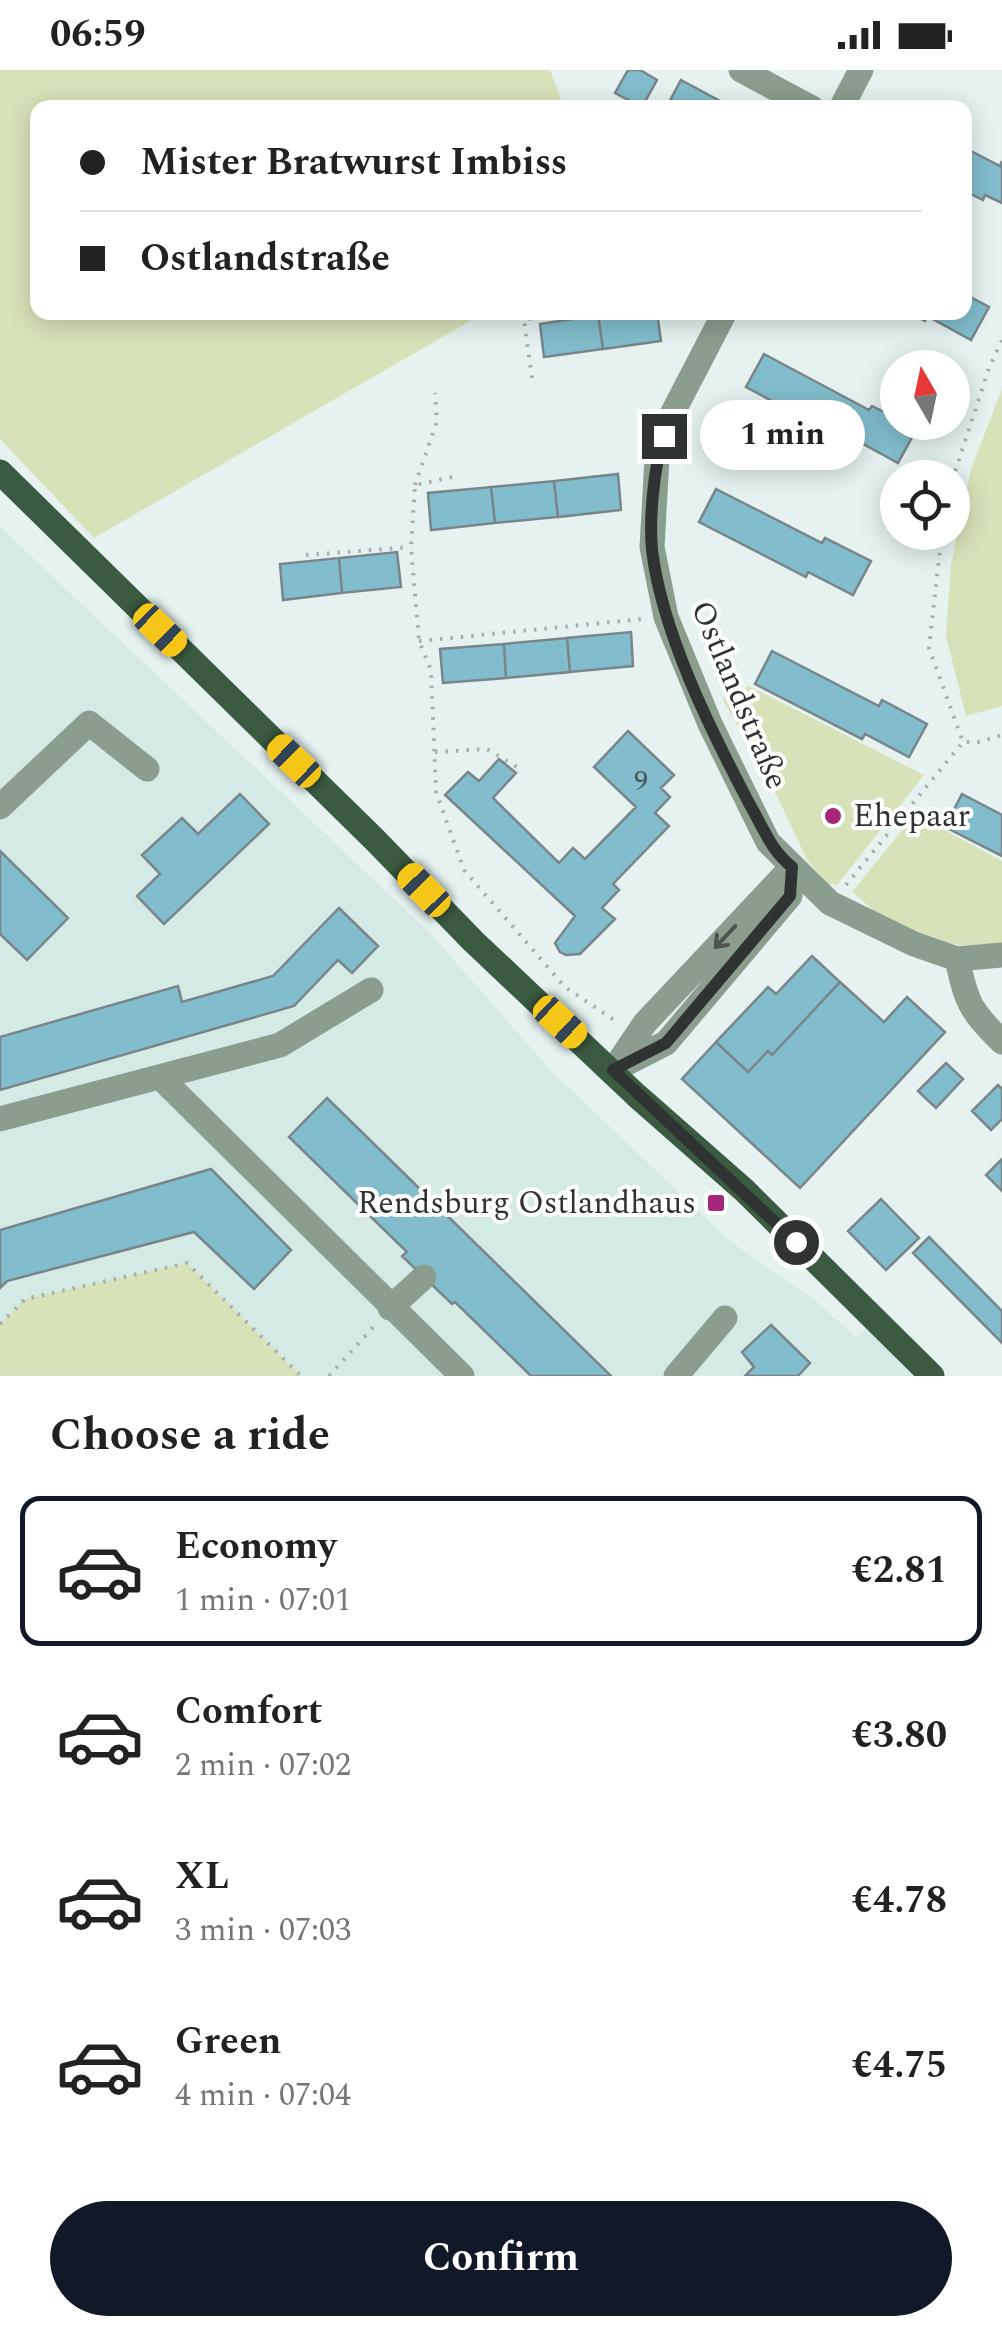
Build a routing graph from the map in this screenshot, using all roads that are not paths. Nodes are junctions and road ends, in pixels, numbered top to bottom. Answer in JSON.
{"nodes":[{"id":1,"x":741,"y":70,"type":"edge"},
{"id":2,"x":861,"y":70,"type":"edge"},
{"id":3,"x":797,"y":100,"type":"edge"},
{"id":4,"x":845,"y":100,"type":"edge"},
{"id":5,"x":721,"y":320,"type":"edge"},
{"id":6,"x":0,"y":472,"type":"edge"},
{"id":7,"x":147,"y":769,"type":"dead end"},
{"id":8,"x":0,"y":806,"type":"edge"},
{"id":9,"x":792,"y":867,"type":"junction"},
{"id":10,"x":1002,"y":955,"type":"edge"},
{"id":11,"x":957,"y":958,"type":"junction"},
{"id":12,"x":371,"y":990,"type":"dead end"},
{"id":13,"x":1002,"y":1042,"type":"edge"},
{"id":14,"x":613,"y":1070,"type":"junction"},
{"id":15,"x":160,"y":1077,"type":"junction"},
{"id":16,"x":0,"y":1119,"type":"edge"},
{"id":17,"x":424,"y":1277,"type":"dead end"},
{"id":18,"x":390,"y":1308,"type":"junction"},
{"id":19,"x":725,"y":1318,"type":"dead end"},
{"id":20,"x":462,"y":1376,"type":"edge"},
{"id":21,"x":676,"y":1376,"type":"edge"},
{"id":22,"x":932,"y":1376,"type":"edge"}],
"edges":[{"from":1,"to":3,"type":"street"},
{"from":2,"to":4,"type":"street"},
{"from":5,"to":9,"type":"street","name":"Ostlandstraße"},
{"from":6,"to":14,"type":"main road"},
{"from":7,"to":8,"type":"street"},
{"from":9,"to":11,"type":"street","name":"Ostlandstraße"},
{"from":9,"to":14,"type":"street"},
{"from":10,"to":11,"type":"street"},
{"from":11,"to":13,"type":"street"},
{"from":12,"to":15,"type":"street"},
{"from":14,"to":22,"type":"main road"},
{"from":15,"to":16,"type":"street"},
{"from":15,"to":18,"type":"street"},
{"from":17,"to":18,"type":"street"},
{"from":18,"to":20,"type":"street"},
{"from":19,"to":21,"type":"street"}]}
